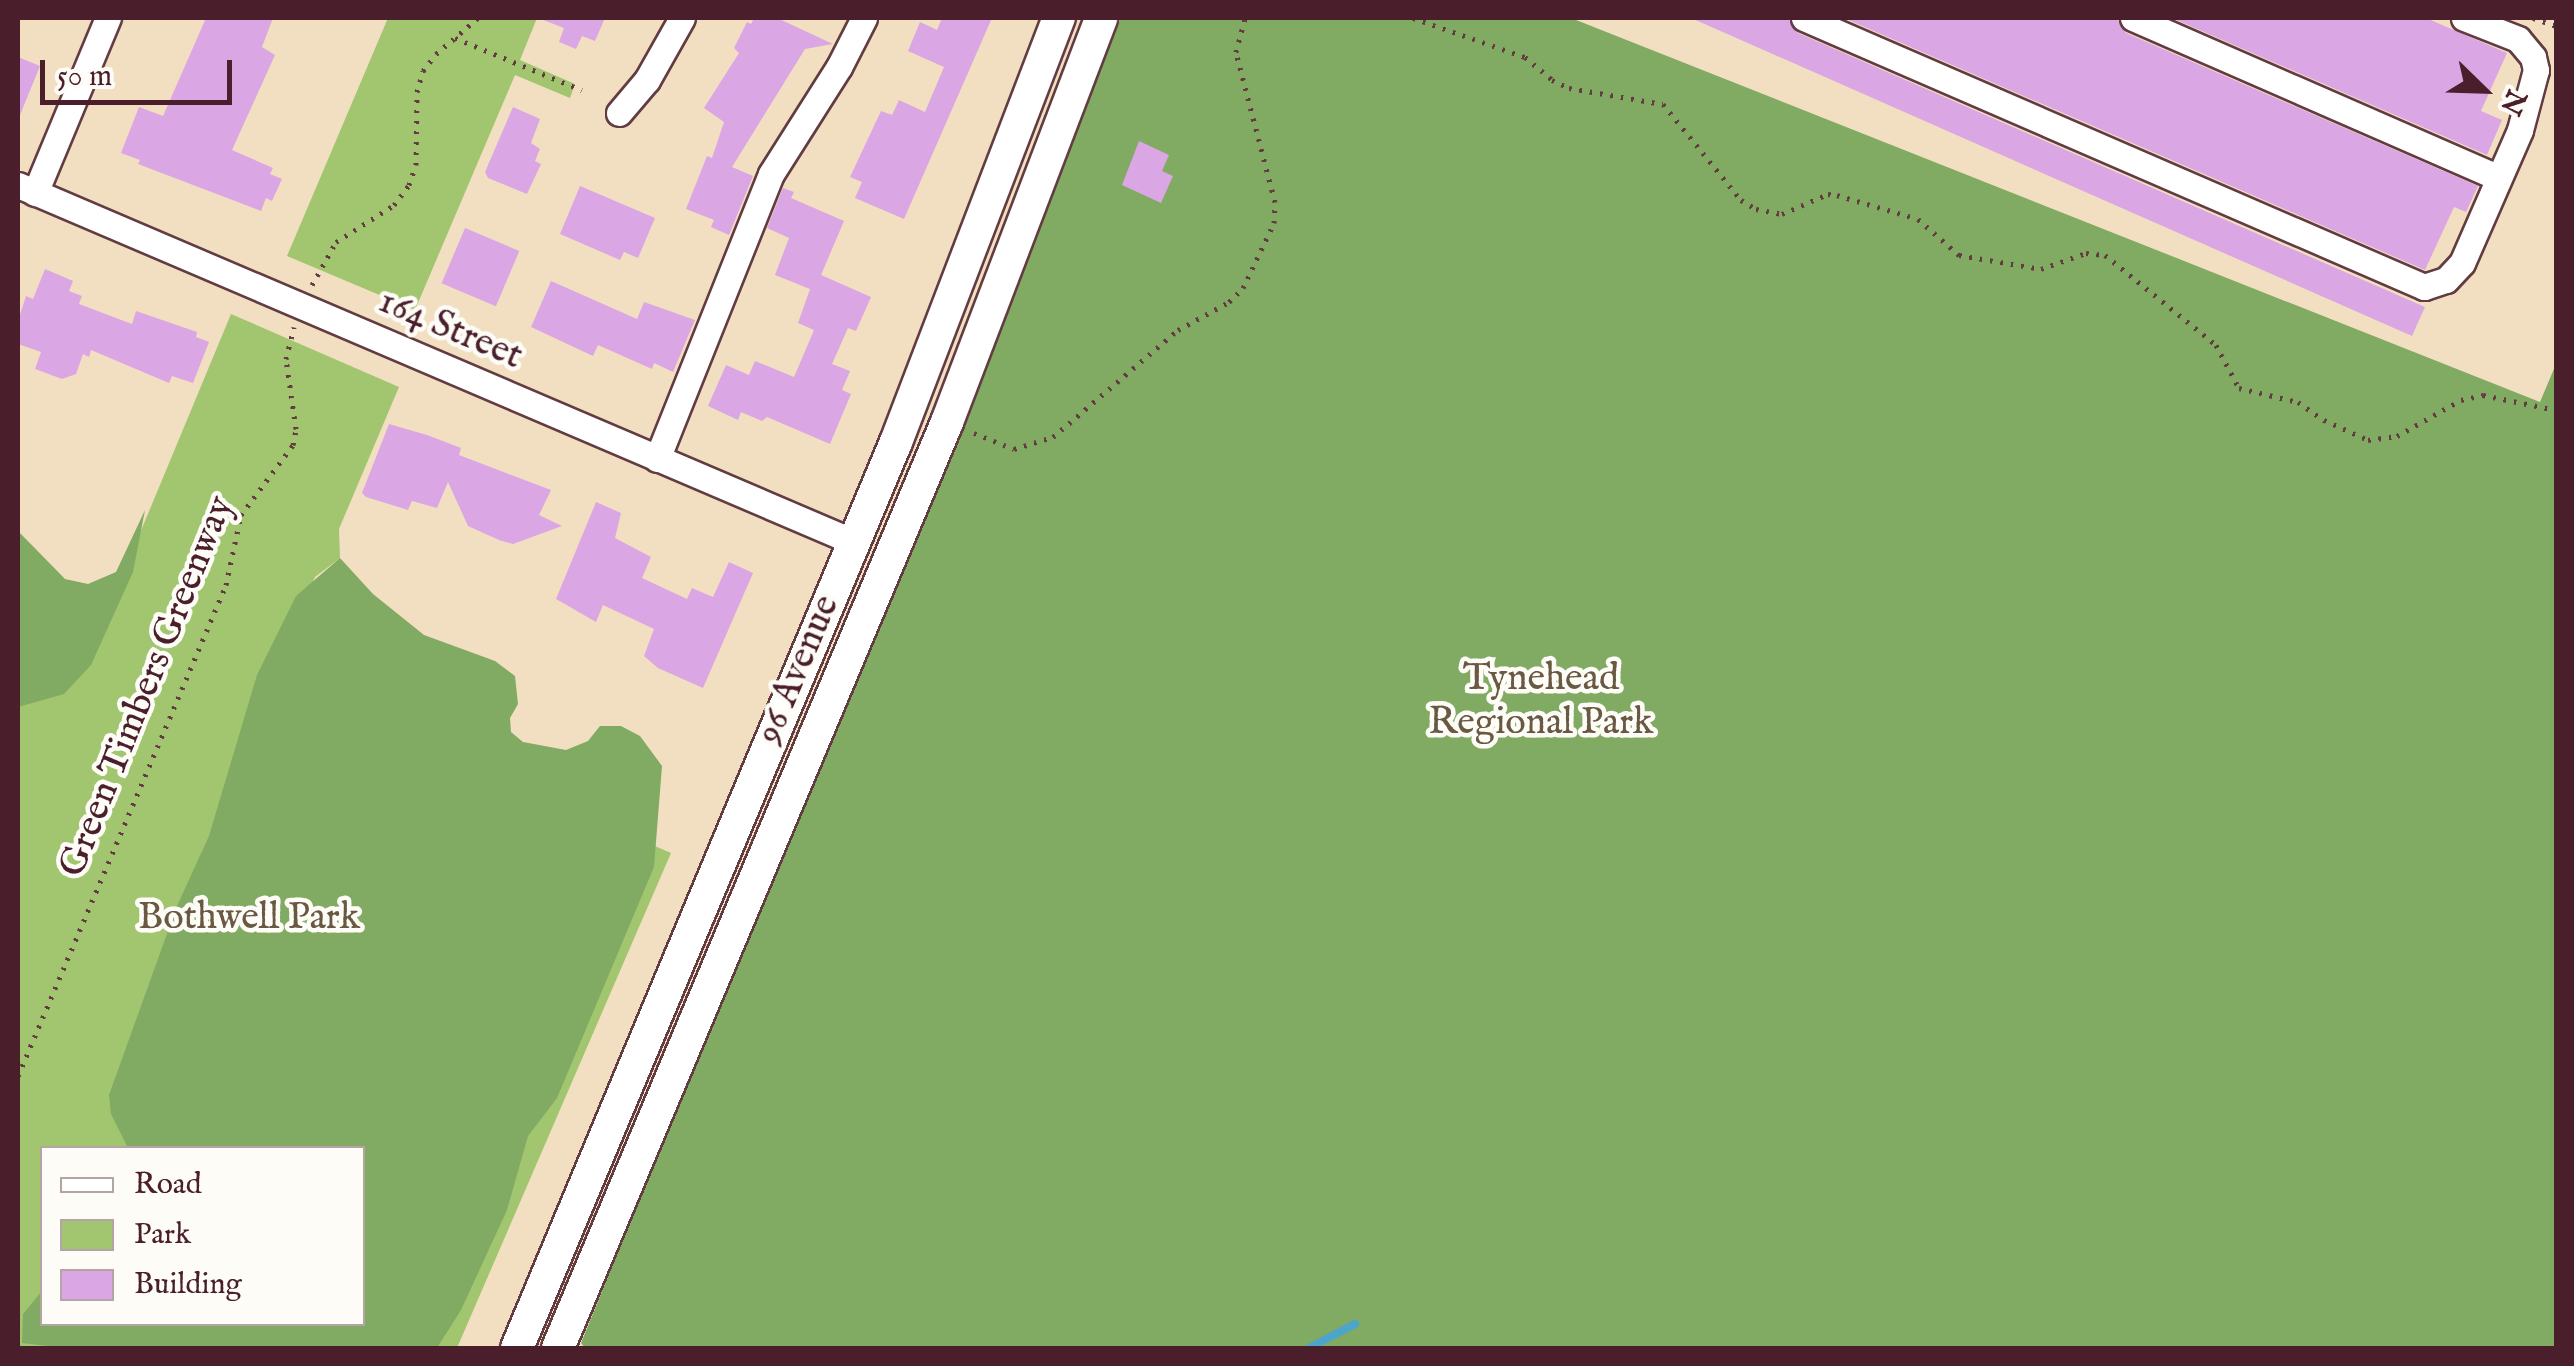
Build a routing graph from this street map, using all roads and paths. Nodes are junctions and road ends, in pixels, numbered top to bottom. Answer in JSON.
{"nodes":[{"id":1,"x":108,"y":18,"type":"edge"},
{"id":2,"x":478,"y":18,"type":"edge"},
{"id":3,"x":682,"y":18,"type":"edge"},
{"id":4,"x":864,"y":18,"type":"edge"},
{"id":5,"x":1059,"y":18,"type":"edge"},
{"id":6,"x":1101,"y":18,"type":"edge"},
{"id":7,"x":1245,"y":18,"type":"edge"},
{"id":8,"x":1413,"y":18,"type":"edge"},
{"id":9,"x":1804,"y":18,"type":"edge"},
{"id":10,"x":2133,"y":18,"type":"edge"},
{"id":11,"x":2464,"y":18,"type":"edge"},
{"id":12,"x":2533,"y":18,"type":"edge"},
{"id":13,"x":2500,"y":24,"type":"edge"},
{"id":14,"x":2556,"y":26,"type":"edge"},
{"id":15,"x":454,"y":38,"type":"junction"},
{"id":16,"x":582,"y":90,"type":"dead end"},
{"id":17,"x":619,"y":113,"type":"dead end"},
{"id":18,"x":2499,"y":178,"type":"junction"},
{"id":19,"x":26,"y":189,"type":"edge"},
{"id":20,"x":308,"y":292,"type":"dead end"},
{"id":21,"x":298,"y":319,"type":"dead end"},
{"id":22,"x":2556,"y":410,"type":"edge"},
{"id":23,"x":972,"y":432,"type":"dead end"},
{"id":24,"x":656,"y":459,"type":"junction"},
{"id":25,"x":854,"y":542,"type":"junction"},
{"id":26,"x":867,"y":611,"type":"junction"},
{"id":27,"x":18,"y":1076,"type":"edge"},
{"id":28,"x":517,"y":1348,"type":"edge"},
{"id":29,"x":558,"y":1348,"type":"edge"}],
"edges":[{"from":1,"to":19,"type":"street"},
{"from":2,"to":15,"type":"path"},
{"from":3,"to":17,"type":"street"},
{"from":4,"to":24,"type":"street"},
{"from":5,"to":25,"type":"main road","name":"96 Avenue"},
{"from":6,"to":26,"type":"main road","name":"96 Avenue"},
{"from":7,"to":23,"type":"path"},
{"from":8,"to":22,"type":"path"},
{"from":9,"to":18,"type":"street"},
{"from":10,"to":18,"type":"street"},
{"from":11,"to":13,"type":"street"},
{"from":12,"to":14,"type":"path"},
{"from":13,"to":18,"type":"street"},
{"from":15,"to":16,"type":"path"},
{"from":15,"to":20,"type":"path"},
{"from":19,"to":24,"type":"street","name":"164 Street"},
{"from":21,"to":27,"type":"path","name":"Green Timbers Greenway"},
{"from":24,"to":25,"type":"street","name":"164 Street"},
{"from":25,"to":26,"type":"main road"},
{"from":25,"to":28,"type":"main road","name":"96 Avenue"},
{"from":26,"to":29,"type":"main road","name":"96 Avenue"}]}
